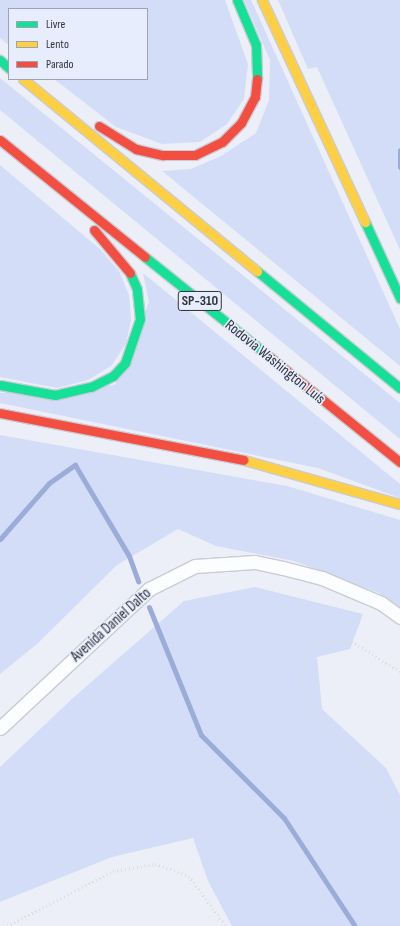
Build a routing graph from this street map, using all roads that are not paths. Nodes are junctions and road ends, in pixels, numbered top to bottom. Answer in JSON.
{"nodes":[{"id":1,"x":236,"y":0,"type":"edge"},
{"id":2,"x":262,"y":0,"type":"edge"},
{"id":3,"x":0,"y":60,"type":"edge"},
{"id":4,"x":8,"y":66,"type":"edge"},
{"id":5,"x":24,"y":80,"type":"edge"},
{"id":6,"x":30,"y":80,"type":"edge"},
{"id":7,"x":1,"y":141,"type":"edge"},
{"id":8,"x":400,"y":298,"type":"edge"},
{"id":9,"x":0,"y":386,"type":"edge"},
{"id":10,"x":400,"y":388,"type":"edge"},
{"id":11,"x":0,"y":413,"type":"edge"},
{"id":12,"x":400,"y":462,"type":"edge"},
{"id":13,"x":400,"y":504,"type":"edge"},
{"id":14,"x":400,"y":617,"type":"edge"},
{"id":15,"x":0,"y":728,"type":"edge"}],
"edges":[{"from":1,"to":6,"type":"highway"},
{"from":2,"to":8,"type":"highway"},
{"from":3,"to":4,"type":"highway"},
{"from":5,"to":10,"type":"highway"},
{"from":7,"to":9,"type":"highway"},
{"from":7,"to":12,"type":"highway","name":"Rodovia Washington Luís","number":"SP-310"},
{"from":11,"to":13,"type":"highway"},
{"from":14,"to":15,"type":"street","name":"Avenida Daniel Dalto"}]}
